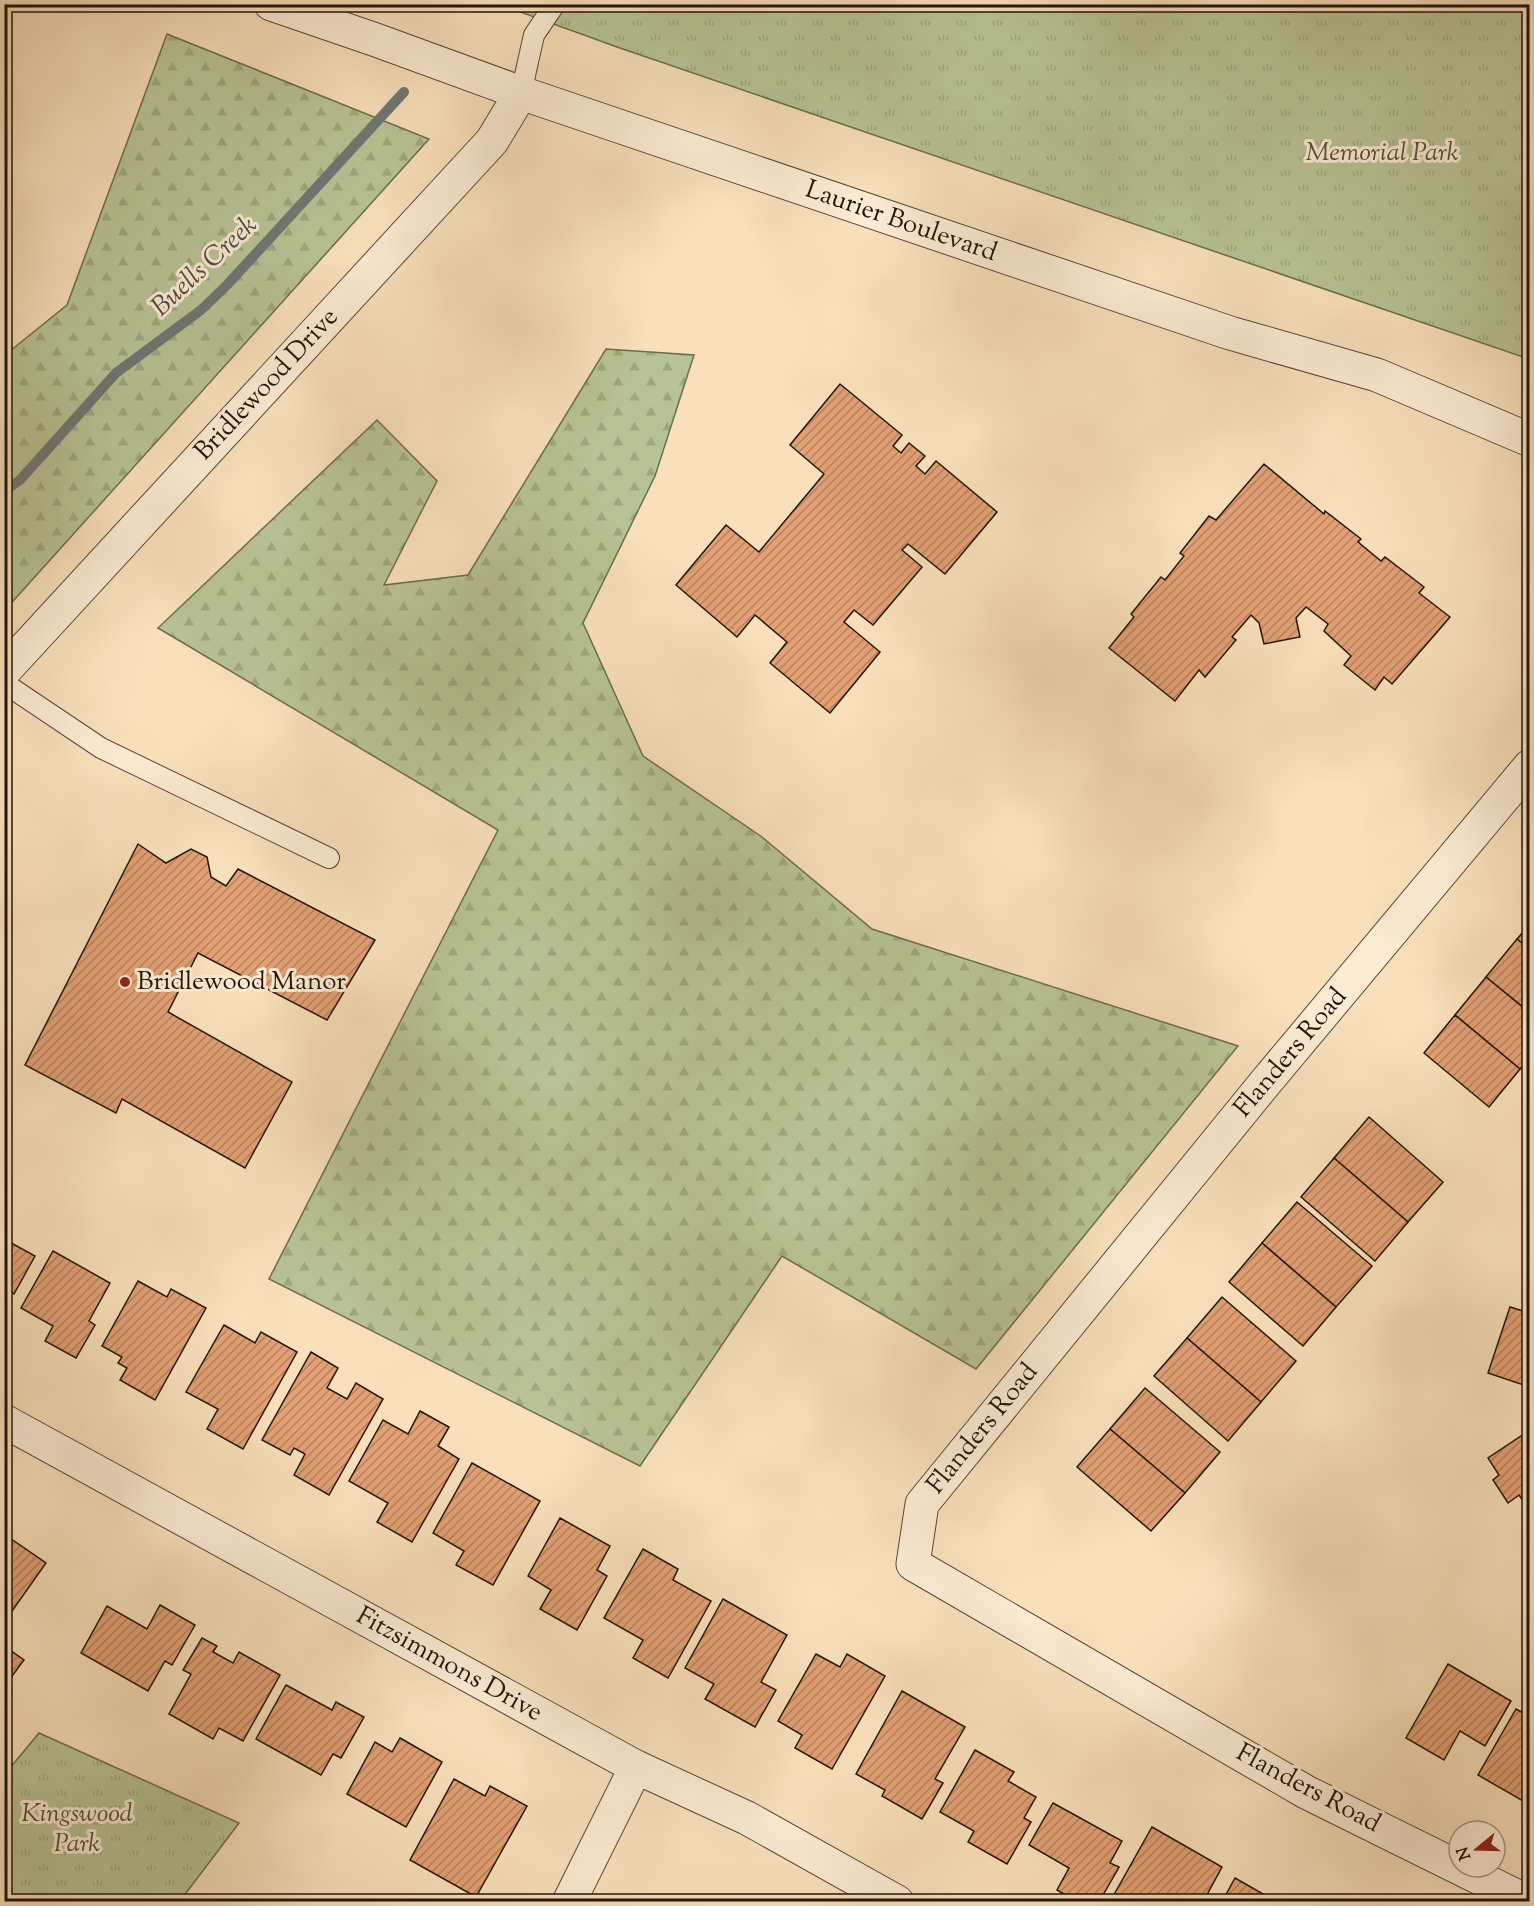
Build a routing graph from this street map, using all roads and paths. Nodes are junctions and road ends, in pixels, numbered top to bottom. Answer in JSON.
{"nodes":[{"id":1,"x":271,"y":4,"type":"edge"},
{"id":2,"x":555,"y":4,"type":"edge"},
{"id":3,"x":521,"y":93,"type":"junction"},
{"id":4,"x":1530,"y":440,"type":"edge"},
{"id":5,"x":4,"y":671,"type":"edge"},
{"id":6,"x":4,"y":683,"type":"edge"},
{"id":7,"x":1530,"y":766,"type":"edge"},
{"id":8,"x":329,"y":858,"type":"dead end"},
{"id":9,"x":4,"y":1421,"type":"edge"},
{"id":10,"x":636,"y":1767,"type":"junction"},
{"id":11,"x":569,"y":1902,"type":"edge"},
{"id":12,"x":897,"y":1902,"type":"edge"},
{"id":13,"x":1528,"y":1902,"type":"edge"}],
"edges":[{"from":1,"to":3,"type":"street","name":"Laurier Boulevard"},
{"from":2,"to":3,"type":"lane"},
{"from":3,"to":4,"type":"street","name":"Laurier Boulevard"},
{"from":3,"to":5,"type":"street","name":"Bridlewood Drive"},
{"from":6,"to":8,"type":"lane"},
{"from":7,"to":13,"type":"street","name":"Flanders Road"},
{"from":9,"to":10,"type":"street","name":"Fitzsimmons Drive"},
{"from":10,"to":11,"type":"street"},
{"from":10,"to":12,"type":"street","name":"Fitzsimmons Drive"}]}
